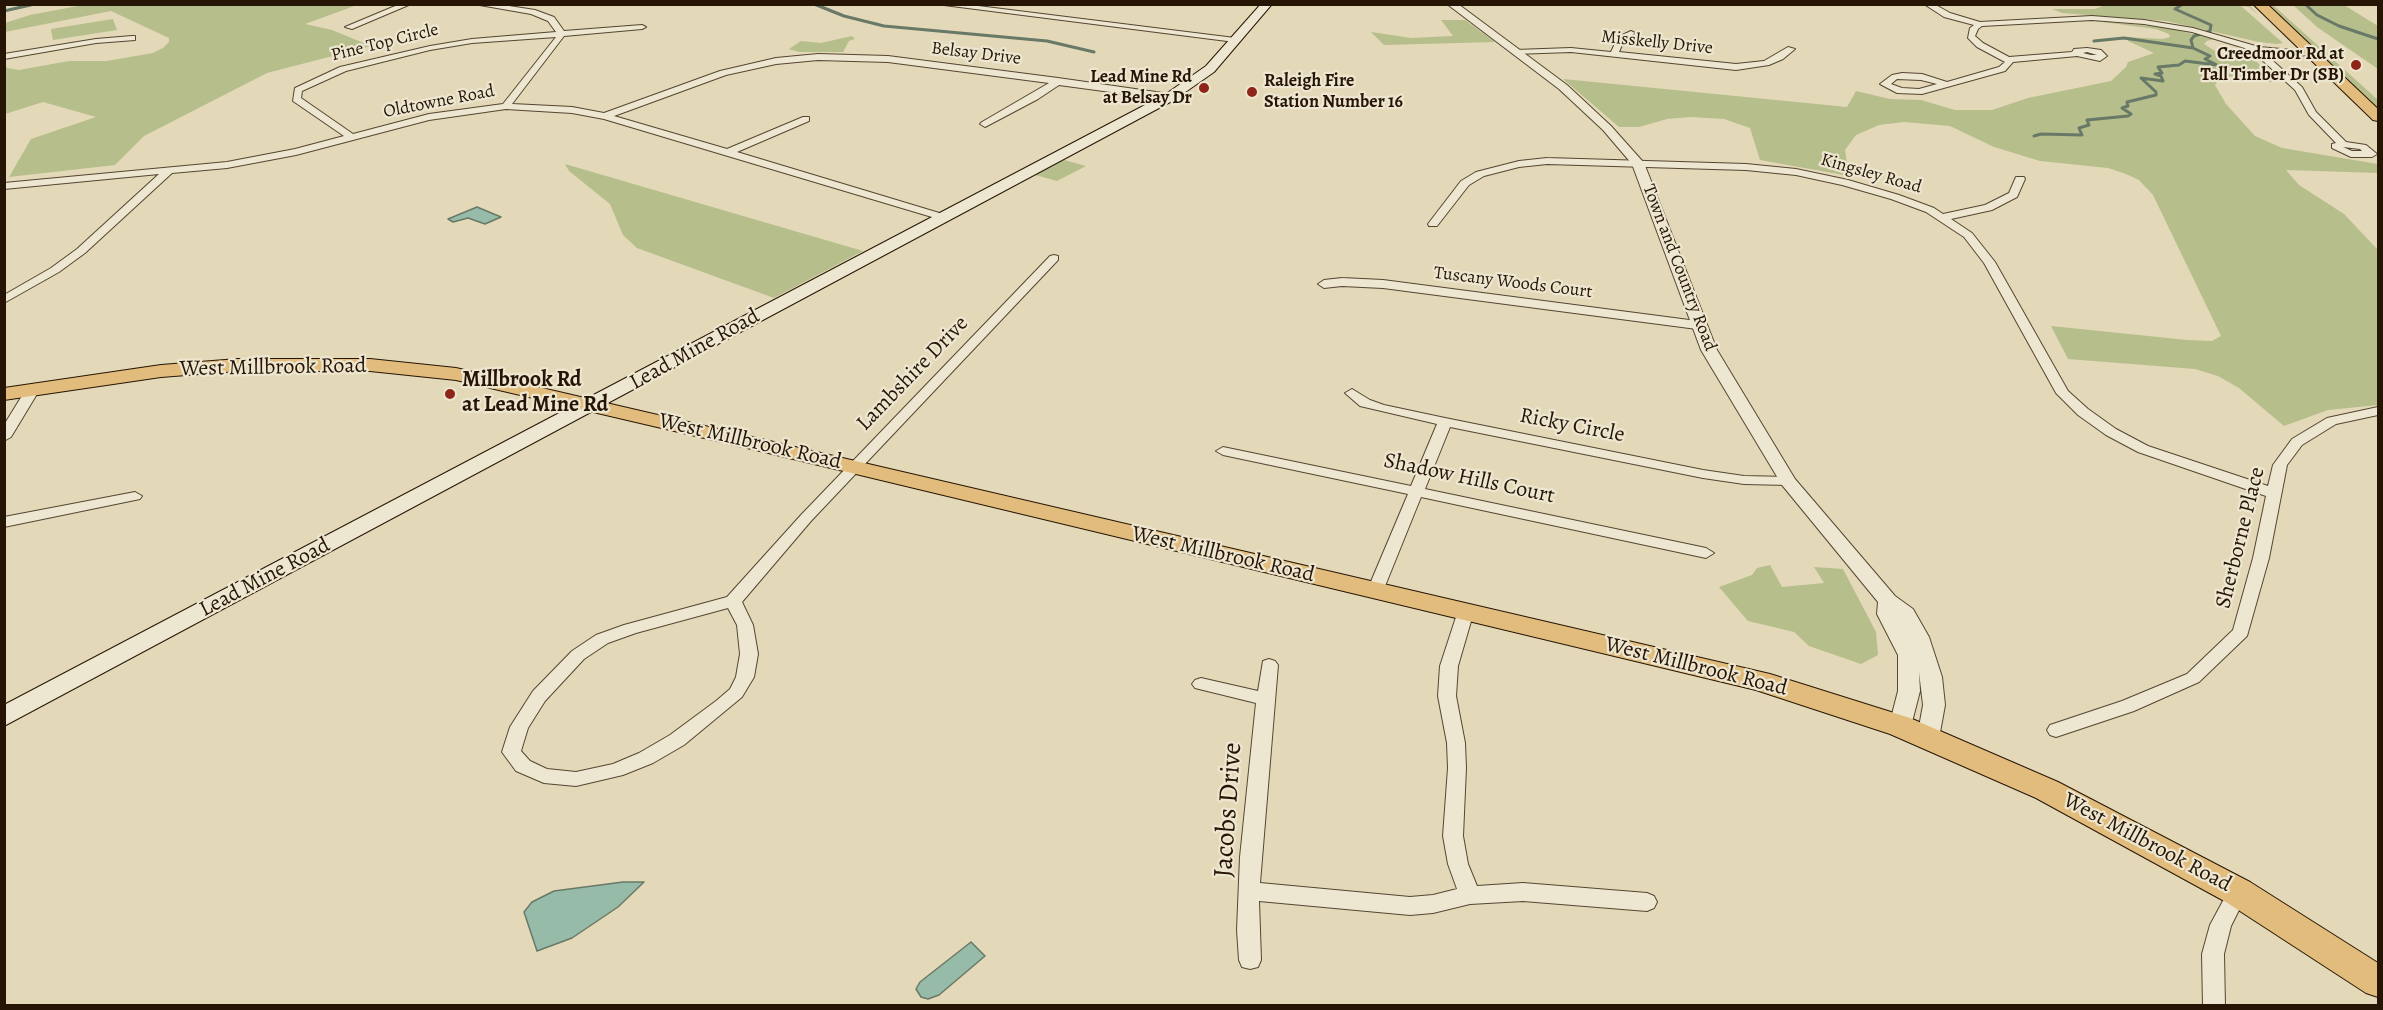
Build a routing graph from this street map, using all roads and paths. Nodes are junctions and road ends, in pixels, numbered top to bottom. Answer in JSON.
{"nodes":[{"id":1,"x":408,"y":4,"type":"edge"},
{"id":2,"x":477,"y":4,"type":"edge"},
{"id":3,"x":939,"y":4,"type":"edge"},
{"id":4,"x":1010,"y":4,"type":"edge"},
{"id":5,"x":1267,"y":4,"type":"edge"},
{"id":6,"x":1450,"y":4,"type":"edge"},
{"id":7,"x":1928,"y":4,"type":"edge"},
{"id":8,"x":2259,"y":4,"type":"edge"},
{"id":9,"x":2278,"y":4,"type":"edge"},
{"id":10,"x":999,"y":11,"type":"junction"},
{"id":11,"x":1980,"y":24,"type":"junction"},
{"id":12,"x":349,"y":27,"type":"dead end"},
{"id":13,"x":642,"y":27,"type":"dead end"},
{"id":14,"x":2303,"y":27,"type":"dead end"},
{"id":15,"x":1631,"y":33,"type":"dead end"},
{"id":16,"x":561,"y":35,"type":"junction"},
{"id":17,"x":132,"y":38,"type":"dead end"},
{"id":18,"x":1235,"y":40,"type":"junction"},
{"id":19,"x":2249,"y":47,"type":"junction"},
{"id":20,"x":1791,"y":49,"type":"dead end"},
{"id":21,"x":1515,"y":52,"type":"junction"},
{"id":22,"x":2309,"y":52,"type":"junction"},
{"id":23,"x":1614,"y":54,"type":"junction"},
{"id":24,"x":2077,"y":54,"type":"dead end"},
{"id":25,"x":4,"y":57,"type":"edge"},
{"id":26,"x":2008,"y":60,"type":"junction"},
{"id":27,"x":1058,"y":81,"type":"junction"},
{"id":28,"x":1946,"y":84,"type":"junction"},
{"id":29,"x":1170,"y":97,"type":"junction"},
{"id":30,"x":506,"y":106,"type":"junction"},
{"id":31,"x":605,"y":116,"type":"junction"},
{"id":32,"x":2379,"y":117,"type":"edge"},
{"id":33,"x":806,"y":119,"type":"dead end"},
{"id":34,"x":985,"y":124,"type":"dead end"},
{"id":35,"x":351,"y":137,"type":"junction"},
{"id":36,"x":2343,"y":144,"type":"dead end"},
{"id":37,"x":729,"y":152,"type":"junction"},
{"id":38,"x":1638,"y":163,"type":"junction"},
{"id":39,"x":168,"y":172,"type":"junction"},
{"id":40,"x":2020,"y":179,"type":"dead end"},
{"id":41,"x":4,"y":186,"type":"edge"},
{"id":42,"x":942,"y":217,"type":"junction"},
{"id":43,"x":1943,"y":218,"type":"junction"},
{"id":44,"x":1433,"y":224,"type":"dead end"},
{"id":45,"x":1054,"y":258,"type":"dead end"},
{"id":46,"x":1324,"y":284,"type":"dead end"},
{"id":47,"x":4,"y":300,"type":"edge"},
{"id":48,"x":1697,"y":325,"type":"junction"},
{"id":49,"x":33,"y":389,"type":"junction"},
{"id":50,"x":1352,"y":393,"type":"dead end"},
{"id":51,"x":4,"y":394,"type":"edge"},
{"id":52,"x":592,"y":405,"type":"junction"},
{"id":53,"x":2379,"y":411,"type":"edge"},
{"id":54,"x":1445,"y":422,"type":"junction"},
{"id":55,"x":4,"y":437,"type":"edge"},
{"id":56,"x":1223,"y":451,"type":"dead end"},
{"id":57,"x":856,"y":466,"type":"junction"},
{"id":58,"x":1788,"y":481,"type":"junction"},
{"id":59,"x":1417,"y":491,"type":"junction"},
{"id":60,"x":2273,"y":493,"type":"junction"},
{"id":61,"x":135,"y":496,"type":"dead end"},
{"id":62,"x":4,"y":522,"type":"edge"},
{"id":63,"x":1706,"y":553,"type":"dead end"},
{"id":64,"x":1375,"y":591,"type":"junction"},
{"id":65,"x":733,"y":601,"type":"junction"},
{"id":66,"x":1888,"y":601,"type":"junction"},
{"id":67,"x":1466,"y":611,"type":"junction"},
{"id":68,"x":1269,"y":665,"type":"dead end"},
{"id":69,"x":1201,"y":684,"type":"dead end"},
{"id":70,"x":1265,"y":699,"type":"junction"},
{"id":71,"x":4,"y":717,"type":"edge"},
{"id":72,"x":1900,"y":726,"type":"junction"},
{"id":73,"x":2056,"y":730,"type":"dead end"},
{"id":74,"x":1928,"y":738,"type":"junction"},
{"id":75,"x":1250,"y":891,"type":"junction"},
{"id":76,"x":2238,"y":892,"type":"junction"},
{"id":77,"x":1470,"y":896,"type":"junction"},
{"id":78,"x":1647,"y":902,"type":"dead end"},
{"id":79,"x":1250,"y":960,"type":"dead end"},
{"id":80,"x":2379,"y":982,"type":"edge"},
{"id":81,"x":2214,"y":1005,"type":"edge"}],
"edges":[{"from":1,"to":12,"type":"street"},
{"from":2,"to":16,"type":"street"},
{"from":3,"to":10,"type":"street"},
{"from":4,"to":10,"type":"street"},
{"from":5,"to":18,"type":"main road","name":"Lead Mine Road"},
{"from":6,"to":21,"type":"street","name":"Town and Country Road"},
{"from":7,"to":11,"type":"street"},
{"from":8,"to":22,"type":"main road"},
{"from":9,"to":14,"type":"main road"},
{"from":10,"to":18,"type":"street"},
{"from":11,"to":19,"type":"street"},
{"from":11,"to":26,"type":"street"},
{"from":13,"to":16,"type":"street"},
{"from":15,"to":23,"type":"street"},
{"from":16,"to":30,"type":"street"},
{"from":16,"to":35,"type":"street","name":"Pine Top Circle"},
{"from":17,"to":25,"type":"street"},
{"from":18,"to":29,"type":"main road","name":"Lead Mine Road"},
{"from":19,"to":22,"type":"street"},
{"from":19,"to":36,"type":"street"},
{"from":20,"to":23,"type":"street","name":"Misskelly Drive"},
{"from":21,"to":23,"type":"street","name":"Misskelly Drive"},
{"from":21,"to":38,"type":"street","name":"Town and Country Road"},
{"from":22,"to":32,"type":"main road"},
{"from":24,"to":26,"type":"street"},
{"from":26,"to":28,"type":"street"},
{"from":27,"to":29,"type":"street","name":"Belsay Drive"},
{"from":27,"to":31,"type":"street","name":"Belsay Drive"},
{"from":27,"to":34,"type":"street"},
{"from":28,"to":28,"type":"street"},
{"from":29,"to":42,"type":"main road","name":"Lead Mine Road"},
{"from":30,"to":31,"type":"street","name":"Oldtowne Road"},
{"from":30,"to":35,"type":"street","name":"Oldtowne Road"},
{"from":31,"to":37,"type":"street","name":"Oldtowne Road"},
{"from":33,"to":37,"type":"street"},
{"from":35,"to":39,"type":"street","name":"Oldtowne Road"},
{"from":37,"to":42,"type":"street","name":"Oldtowne Road"},
{"from":38,"to":43,"type":"street","name":"Kingsley Road"},
{"from":38,"to":44,"type":"street","name":"Kingsley Road"},
{"from":38,"to":48,"type":"street","name":"Town and Country Road"},
{"from":39,"to":41,"type":"street","name":"Oldtowne Road"},
{"from":39,"to":47,"type":"street"},
{"from":40,"to":43,"type":"street"},
{"from":42,"to":52,"type":"main road","name":"Lead Mine Road"},
{"from":43,"to":60,"type":"street","name":"Kingsley Road"},
{"from":45,"to":57,"type":"street","name":"Lambshire Drive"},
{"from":46,"to":48,"type":"street","name":"Tuscany Woods Court"},
{"from":48,"to":58,"type":"street","name":"Town and Country Road"},
{"from":49,"to":51,"type":"main road","name":"West Millbrook Road"},
{"from":49,"to":52,"type":"main road","name":"West Millbrook Road"},
{"from":49,"to":55,"type":"street"},
{"from":50,"to":54,"type":"street","name":"Ricky Circle"},
{"from":52,"to":57,"type":"main road","name":"West Millbrook Road"},
{"from":52,"to":71,"type":"main road","name":"Lead Mine Road"},
{"from":53,"to":60,"type":"street","name":"Sherborne Place"},
{"from":54,"to":58,"type":"street","name":"Ricky Circle"},
{"from":54,"to":59,"type":"street"},
{"from":56,"to":59,"type":"street","name":"Shadow Hills Court"},
{"from":57,"to":64,"type":"main road","name":"West Millbrook Road"},
{"from":57,"to":65,"type":"street","name":"Lambshire Drive"},
{"from":58,"to":66,"type":"street","name":"Town and Country Road"},
{"from":59,"to":63,"type":"street","name":"Shadow Hills Court"},
{"from":59,"to":64,"type":"street"},
{"from":60,"to":73,"type":"street","name":"Sherborne Place"},
{"from":61,"to":62,"type":"street"},
{"from":64,"to":67,"type":"main road","name":"West Millbrook Road"},
{"from":65,"to":65,"type":"street"},
{"from":66,"to":72,"type":"street","name":"Town and Country Road"},
{"from":66,"to":74,"type":"street","name":"Town and Country Road"},
{"from":67,"to":72,"type":"main road","name":"West Millbrook Road"},
{"from":67,"to":77,"type":"street"},
{"from":68,"to":70,"type":"street","name":"Jacobs Drive"},
{"from":69,"to":70,"type":"street"},
{"from":70,"to":75,"type":"street","name":"Jacobs Drive"},
{"from":72,"to":74,"type":"main road","name":"West Millbrook Road"},
{"from":74,"to":76,"type":"main road","name":"West Millbrook Road"},
{"from":75,"to":77,"type":"street"},
{"from":75,"to":79,"type":"street","name":"Jacobs Drive"},
{"from":76,"to":80,"type":"main road","name":"West Millbrook Road"},
{"from":76,"to":81,"type":"street"},
{"from":77,"to":78,"type":"street"}]}
